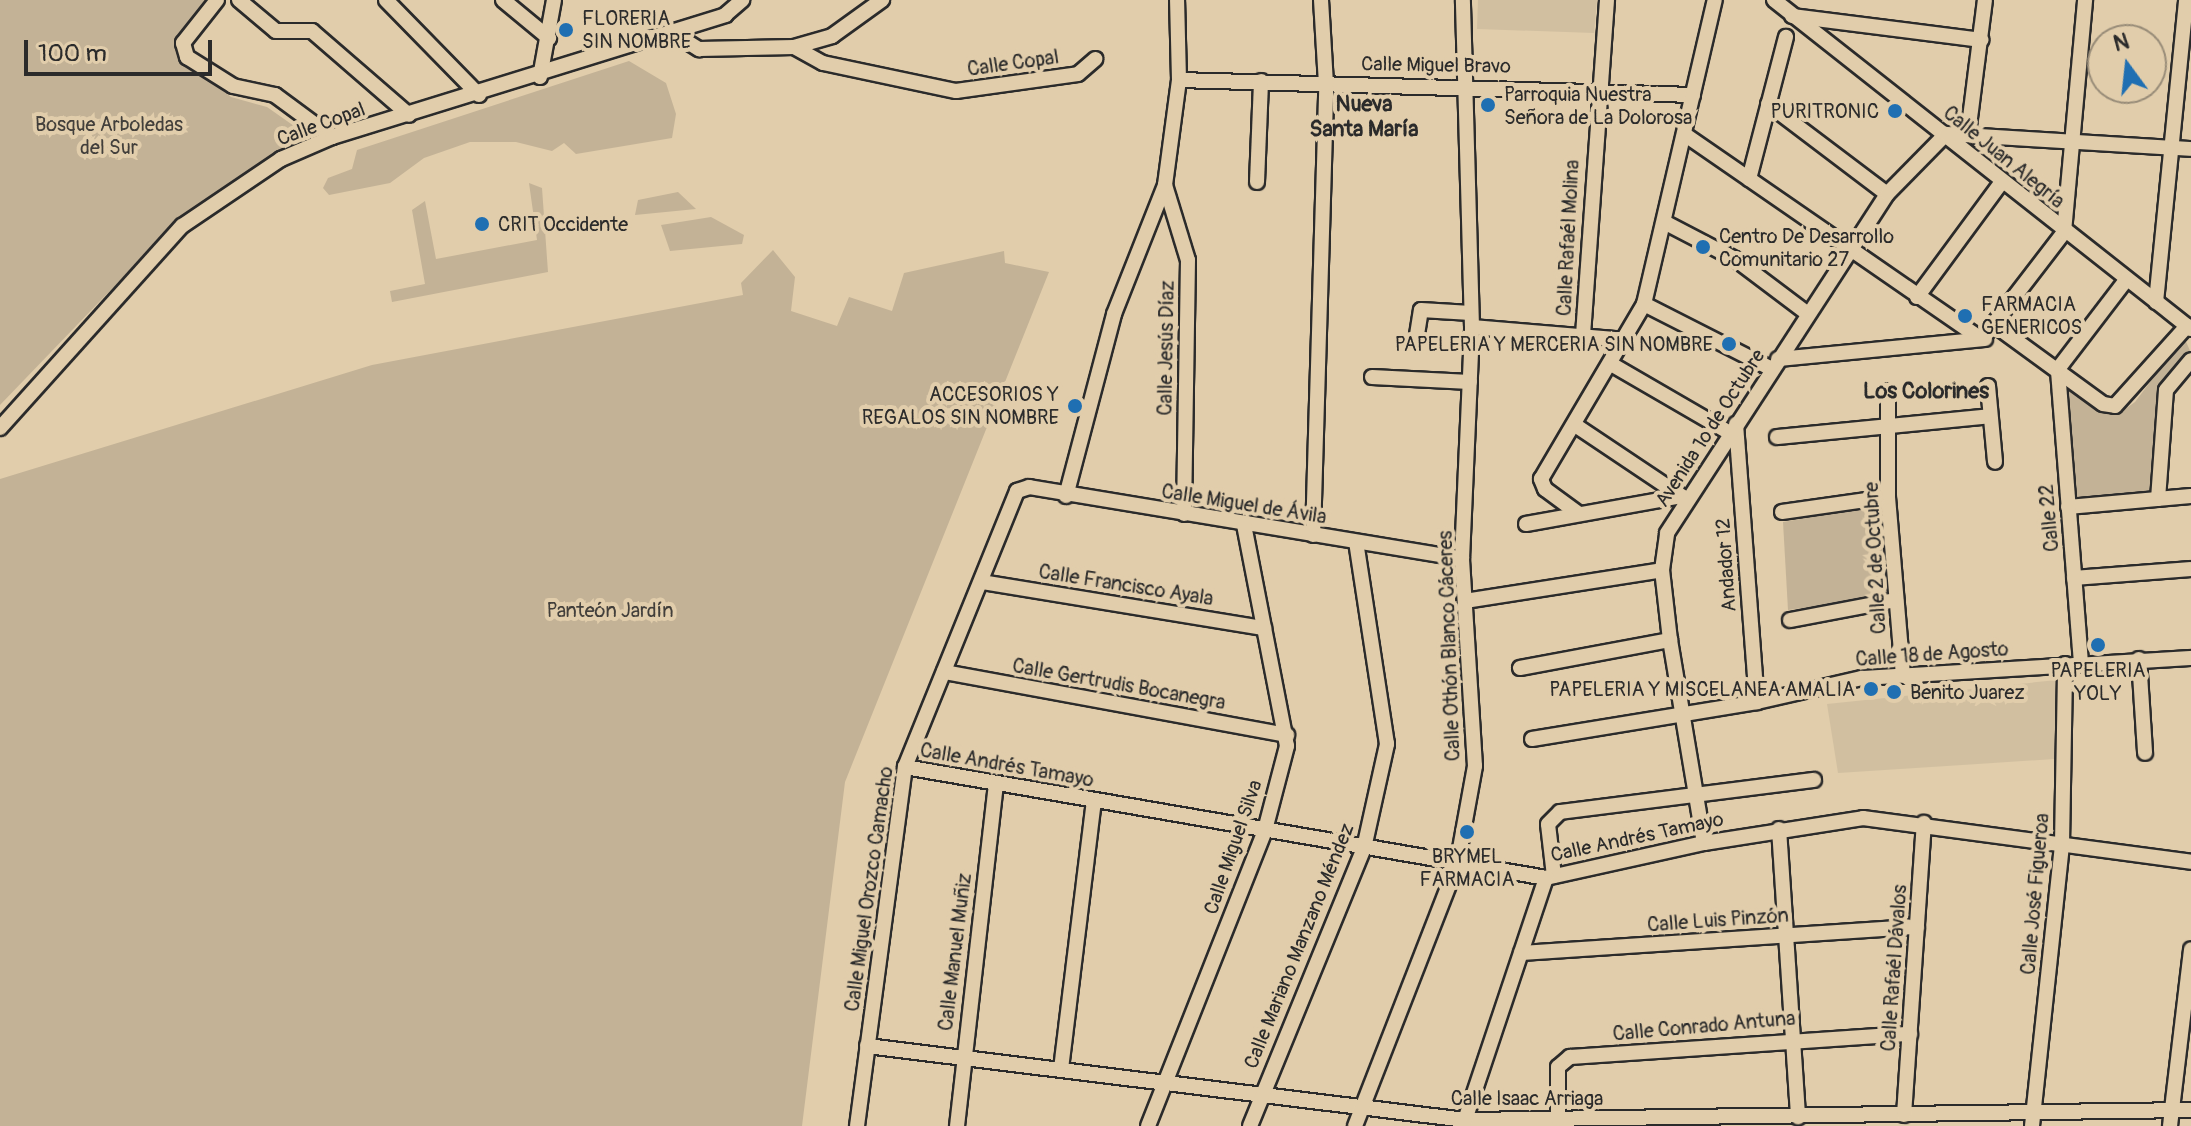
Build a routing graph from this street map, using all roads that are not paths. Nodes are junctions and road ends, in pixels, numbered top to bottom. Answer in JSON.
{"nodes":[{"id":1,"x":217,"y":0,"type":"edge"},
{"id":2,"x":239,"y":0,"type":"edge"},
{"id":3,"x":386,"y":0,"type":"edge"},
{"id":4,"x":503,"y":0,"type":"edge"},
{"id":5,"x":554,"y":0,"type":"edge"},
{"id":6,"x":742,"y":0,"type":"edge"},
{"id":7,"x":882,"y":0,"type":"edge"},
{"id":8,"x":1177,"y":0,"type":"edge"},
{"id":9,"x":1321,"y":0,"type":"edge"},
{"id":10,"x":1463,"y":0,"type":"edge"},
{"id":11,"x":1607,"y":0,"type":"edge"},
{"id":12,"x":1715,"y":0,"type":"edge"},
{"id":13,"x":1774,"y":0,"type":"edge"},
{"id":14,"x":1985,"y":0,"type":"edge"},
{"id":15,"x":2085,"y":0,"type":"edge"},
{"id":16,"x":2186,"y":0,"type":"edge"},
{"id":17,"x":1792,"y":15,"type":"junction"},
{"id":18,"x":673,"y":33,"type":"junction"},
{"id":19,"x":1786,"y":37,"type":"dead end"},
{"id":20,"x":549,"y":38,"type":"junction"},
{"id":21,"x":1981,"y":40,"type":"junction"},
{"id":22,"x":794,"y":47,"type":"junction"},
{"id":23,"x":1095,"y":59,"type":"dead end"},
{"id":24,"x":540,"y":77,"type":"junction"},
{"id":25,"x":1179,"y":80,"type":"junction"},
{"id":26,"x":1261,"y":81,"type":"junction"},
{"id":27,"x":1326,"y":84,"type":"junction"},
{"id":28,"x":1464,"y":85,"type":"junction"},
{"id":29,"x":1596,"y":87,"type":"junction"},
{"id":30,"x":479,"y":95,"type":"junction"},
{"id":31,"x":1693,"y":95,"type":"junction"},
{"id":32,"x":1768,"y":104,"type":"junction"},
{"id":33,"x":409,"y":115,"type":"junction"},
{"id":34,"x":1684,"y":134,"type":"junction"},
{"id":35,"x":1946,"y":134,"type":"junction"},
{"id":36,"x":1968,"y":134,"type":"junction"},
{"id":37,"x":332,"y":137,"type":"junction"},
{"id":38,"x":2072,"y":140,"type":"junction"},
{"id":39,"x":2171,"y":147,"type":"junction"},
{"id":40,"x":2191,"y":149,"type":"edge"},
{"id":41,"x":1749,"y":179,"type":"junction"},
{"id":42,"x":1257,"y":182,"type":"dead end"},
{"id":43,"x":2001,"y":183,"type":"junction"},
{"id":44,"x":1165,"y":185,"type":"junction"},
{"id":45,"x":1887,"y":194,"type":"junction"},
{"id":46,"x":1664,"y":222,"type":"junction"},
{"id":47,"x":2064,"y":232,"type":"junction"},
{"id":48,"x":1848,"y":252,"type":"junction"},
{"id":49,"x":2126,"y":280,"type":"junction"},
{"id":50,"x":1917,"y":297,"type":"junction"},
{"id":51,"x":2156,"y":302,"type":"junction"},
{"id":52,"x":1644,"y":304,"type":"junction"},
{"id":53,"x":1808,"y":314,"type":"junction"},
{"id":54,"x":1472,"y":320,"type":"junction"},
{"id":55,"x":1996,"y":326,"type":"junction"},
{"id":56,"x":2189,"y":328,"type":"edge"},
{"id":57,"x":1583,"y":335,"type":"junction"},
{"id":58,"x":2012,"y":337,"type":"junction"},
{"id":59,"x":1981,"y":339,"type":"junction"},
{"id":60,"x":1626,"y":340,"type":"junction"},
{"id":61,"x":1416,"y":341,"type":"dead end"},
{"id":62,"x":2191,"y":360,"type":"edge"},
{"id":63,"x":1611,"y":364,"type":"junction"},
{"id":64,"x":1775,"y":364,"type":"junction"},
{"id":65,"x":2058,"y":369,"type":"junction"},
{"id":66,"x":1372,"y":377,"type":"dead end"},
{"id":67,"x":1470,"y":382,"type":"junction"},
{"id":68,"x":1988,"y":386,"type":"dead end"},
{"id":69,"x":1888,"y":391,"type":"dead end"},
{"id":70,"x":1990,"y":416,"type":"junction"},
{"id":71,"x":1575,"y":425,"type":"junction"},
{"id":72,"x":1892,"y":426,"type":"junction"},
{"id":73,"x":0,"y":428,"type":"edge"},
{"id":74,"x":1733,"y":428,"type":"junction"},
{"id":75,"x":1777,"y":437,"type":"dead end"},
{"id":76,"x":1995,"y":462,"type":"dead end"},
{"id":77,"x":1021,"y":488,"type":"joint"},
{"id":78,"x":1066,"y":496,"type":"junction"},
{"id":79,"x":2191,"y":496,"type":"edge"},
{"id":80,"x":1683,"y":497,"type":"junction"},
{"id":81,"x":1888,"y":497,"type":"junction"},
{"id":82,"x":2158,"y":499,"type":"junction"},
{"id":83,"x":2068,"y":507,"type":"junction"},
{"id":84,"x":1782,"y":512,"type":"dead end"},
{"id":85,"x":1184,"y":514,"type":"junction"},
{"id":86,"x":1579,"y":514,"type":"junction"},
{"id":87,"x":1244,"y":524,"type":"junction"},
{"id":88,"x":1526,"y":524,"type":"dead end"},
{"id":89,"x":1313,"y":535,"type":"junction"},
{"id":90,"x":1356,"y":542,"type":"junction"},
{"id":91,"x":1462,"y":559,"type":"junction"},
{"id":92,"x":2191,"y":569,"type":"edge"},
{"id":93,"x":1662,"y":570,"type":"junction"},
{"id":94,"x":2074,"y":578,"type":"junction"},
{"id":95,"x":982,"y":582,"type":"junction"},
{"id":96,"x":1896,"y":600,"type":"junction"},
{"id":97,"x":1465,"y":601,"type":"junction"},
{"id":98,"x":1790,"y":620,"type":"dead end"},
{"id":99,"x":1264,"y":628,"type":"junction"},
{"id":100,"x":1670,"y":640,"type":"junction"},
{"id":101,"x":2191,"y":658,"type":"edge"},
{"id":102,"x":2139,"y":659,"type":"junction"},
{"id":103,"x":2073,"y":664,"type":"junction"},
{"id":104,"x":1520,"y":668,"type":"dead end"},
{"id":105,"x":944,"y":672,"type":"junction"},
{"id":106,"x":1903,"y":675,"type":"junction"},
{"id":107,"x":1757,"y":702,"type":"junction"},
{"id":108,"x":1680,"y":715,"type":"junction"},
{"id":109,"x":1287,"y":735,"type":"junction"},
{"id":110,"x":1532,"y":739,"type":"dead end"},
{"id":111,"x":2145,"y":753,"type":"dead end"},
{"id":112,"x":905,"y":767,"type":"junction"},
{"id":113,"x":1814,"y":780,"type":"dead end"},
{"id":114,"x":996,"y":783,"type":"junction"},
{"id":115,"x":1694,"y":795,"type":"junction"},
{"id":116,"x":1094,"y":800,"type":"junction"},
{"id":117,"x":1924,"y":823,"type":"junction"},
{"id":118,"x":1779,"y":829,"type":"junction"},
{"id":119,"x":1265,"y":830,"type":"junction"},
{"id":120,"x":1704,"y":843,"type":"junction"},
{"id":121,"x":2062,"y":844,"type":"junction"},
{"id":122,"x":1364,"y":848,"type":"junction"},
{"id":123,"x":2191,"y":862,"type":"edge"},
{"id":124,"x":1457,"y":865,"type":"junction"},
{"id":125,"x":1550,"y":877,"type":"junction"},
{"id":126,"x":1917,"y":927,"type":"junction"},
{"id":127,"x":1786,"y":935,"type":"junction"},
{"id":128,"x":2191,"y":949,"type":"edge"},
{"id":129,"x":1521,"y":953,"type":"junction"},
{"id":130,"x":1910,"y":1034,"type":"junction"},
{"id":131,"x":1793,"y":1038,"type":"junction"},
{"id":132,"x":867,"y":1046,"type":"junction"},
{"id":133,"x":962,"y":1058,"type":"junction"},
{"id":134,"x":1061,"y":1069,"type":"junction"},
{"id":135,"x":1165,"y":1084,"type":"junction"},
{"id":136,"x":1260,"y":1099,"type":"junction"},
{"id":137,"x":2171,"y":1110,"type":"junction"},
{"id":138,"x":2191,"y":1110,"type":"edge"},
{"id":139,"x":1904,"y":1115,"type":"junction"},
{"id":140,"x":1798,"y":1117,"type":"junction"},
{"id":141,"x":1358,"y":1119,"type":"edge"},
{"id":142,"x":2033,"y":1119,"type":"edge"},
{"id":143,"x":1552,"y":1121,"type":"edge"},
{"id":144,"x":1834,"y":1121,"type":"edge"},
{"id":145,"x":1638,"y":1122,"type":"edge"},
{"id":146,"x":1735,"y":1122,"type":"edge"},
{"id":147,"x":1464,"y":1123,"type":"edge"},
{"id":148,"x":857,"y":1126,"type":"edge"},
{"id":149,"x":957,"y":1126,"type":"edge"},
{"id":150,"x":1148,"y":1126,"type":"edge"},
{"id":151,"x":1250,"y":1126,"type":"edge"},
{"id":152,"x":2170,"y":1126,"type":"edge"}],
"edges":[{"from":1,"to":37,"type":"street"},
{"from":2,"to":33,"type":"street"},
{"from":3,"to":30,"type":"street"},
{"from":4,"to":20,"type":"street"},
{"from":5,"to":20,"type":"street"},
{"from":6,"to":18,"type":"street","name":"Calle Copal"},
{"from":7,"to":22,"type":"street"},
{"from":8,"to":25,"type":"street"},
{"from":9,"to":27,"type":"street"},
{"from":10,"to":28,"type":"street","name":"Calle Othón Blanco Cáceres"},
{"from":11,"to":29,"type":"street","name":"Calle Rafaél Molina"},
{"from":12,"to":31,"type":"street"},
{"from":13,"to":17,"type":"street","name":"Calle Juan Alegría"},
{"from":14,"to":21,"type":"street"},
{"from":15,"to":38,"type":"street"},
{"from":16,"to":39,"type":"street"},
{"from":17,"to":21,"type":"street"},
{"from":17,"to":35,"type":"street","name":"Calle Juan Alegría"},
{"from":18,"to":22,"type":"street"},
{"from":18,"to":24,"type":"street","name":"Calle Copal"},
{"from":19,"to":32,"type":"street"},
{"from":20,"to":24,"type":"street"},
{"from":21,"to":36,"type":"street"},
{"from":22,"to":23,"type":"street","name":"Calle Copal"},
{"from":24,"to":30,"type":"street","name":"Calle Copal"},
{"from":25,"to":26,"type":"street","name":"Calle Miguel Bravo"},
{"from":25,"to":44,"type":"street"},
{"from":26,"to":27,"type":"street","name":"Calle Miguel Bravo"},
{"from":26,"to":42,"type":"street"},
{"from":27,"to":28,"type":"street","name":"Calle Miguel Bravo"},
{"from":27,"to":89,"type":"street"},
{"from":28,"to":29,"type":"street","name":"Calle Miguel Bravo"},
{"from":28,"to":54,"type":"street","name":"Calle Othón Blanco Cáceres"},
{"from":29,"to":31,"type":"street","name":"Calle Miguel Bravo"},
{"from":29,"to":57,"type":"street","name":"Calle Rafaél Molina"},
{"from":30,"to":33,"type":"street","name":"Calle Copal"},
{"from":31,"to":34,"type":"street"},
{"from":32,"to":41,"type":"street"},
{"from":32,"to":45,"type":"street"},
{"from":33,"to":37,"type":"street","name":"Calle Copal"},
{"from":34,"to":41,"type":"street"},
{"from":34,"to":46,"type":"street"},
{"from":35,"to":36,"type":"street"},
{"from":35,"to":43,"type":"street","name":"Calle Juan Alegría"},
{"from":35,"to":45,"type":"street","name":"Avenida 1o de Octubre"},
{"from":36,"to":38,"type":"street"},
{"from":37,"to":73,"type":"street","name":"Calle Copal"},
{"from":38,"to":39,"type":"street"},
{"from":38,"to":47,"type":"street"},
{"from":39,"to":40,"type":"street"},
{"from":39,"to":51,"type":"street"},
{"from":41,"to":48,"type":"street"},
{"from":43,"to":47,"type":"street","name":"Calle Juan Alegría"},
{"from":43,"to":50,"type":"street"},
{"from":44,"to":78,"type":"street"},
{"from":44,"to":85,"type":"street","name":"Calle Jesús Díaz"},
{"from":45,"to":48,"type":"street","name":"Avenida 1o de Octubre"},
{"from":46,"to":52,"type":"street"},
{"from":46,"to":53,"type":"street"},
{"from":47,"to":49,"type":"street","name":"Calle Juan Alegría"},
{"from":47,"to":55,"type":"street"},
{"from":48,"to":50,"type":"street"},
{"from":48,"to":53,"type":"street","name":"Avenida 1o de Octubre"},
{"from":49,"to":51,"type":"street","name":"Calle Juan Alegría"},
{"from":49,"to":65,"type":"street"},
{"from":50,"to":59,"type":"street"},
{"from":51,"to":56,"type":"street","name":"Calle Juan Alegría"},
{"from":52,"to":60,"type":"street"},
{"from":52,"to":64,"type":"street"},
{"from":53,"to":64,"type":"street","name":"Avenida 1o de Octubre"},
{"from":54,"to":57,"type":"street"},
{"from":54,"to":61,"type":"street"},
{"from":54,"to":67,"type":"street","name":"Calle Othón Blanco Cáceres"},
{"from":55,"to":58,"type":"street"},
{"from":55,"to":59,"type":"street"},
{"from":56,"to":65,"type":"street"},
{"from":57,"to":60,"type":"street"},
{"from":58,"to":59,"type":"street"},
{"from":58,"to":65,"type":"street"},
{"from":59,"to":64,"type":"street"},
{"from":60,"to":63,"type":"street"},
{"from":62,"to":82,"type":"street"},
{"from":63,"to":71,"type":"street"},
{"from":63,"to":74,"type":"street"},
{"from":64,"to":74,"type":"street","name":"Avenida 1o de Octubre"},
{"from":65,"to":83,"type":"street","name":"Calle 22"},
{"from":66,"to":67,"type":"street"},
{"from":67,"to":91,"type":"street","name":"Calle Othón Blanco Cáceres"},
{"from":68,"to":70,"type":"street"},
{"from":69,"to":72,"type":"street","name":"Calle 2 de Octubre"},
{"from":70,"to":72,"type":"street"},
{"from":70,"to":76,"type":"street"},
{"from":71,"to":80,"type":"street"},
{"from":71,"to":86,"type":"street"},
{"from":72,"to":75,"type":"street"},
{"from":72,"to":81,"type":"street","name":"Calle 2 de Octubre"},
{"from":74,"to":80,"type":"street","name":"Avenida 1o de Octubre"},
{"from":74,"to":107,"type":"street","name":"Andador 12"},
{"from":77,"to":78,"type":"street","name":"Calle Miguel de Ávila"},
{"from":77,"to":95,"type":"street","name":"Calle Miguel Orozco Camacho"},
{"from":78,"to":85,"type":"street","name":"Calle Miguel de Ávila"},
{"from":79,"to":82,"type":"street"},
{"from":80,"to":86,"type":"street"},
{"from":80,"to":93,"type":"street","name":"Avenida 1o de Octubre"},
{"from":81,"to":84,"type":"street"},
{"from":81,"to":96,"type":"street","name":"Calle 2 de Octubre"},
{"from":82,"to":83,"type":"street"},
{"from":83,"to":94,"type":"street","name":"Calle 22"},
{"from":85,"to":87,"type":"street","name":"Calle Miguel de Ávila"},
{"from":86,"to":88,"type":"street"},
{"from":87,"to":89,"type":"street","name":"Calle Miguel de Ávila"},
{"from":87,"to":99,"type":"street","name":"Calle Miguel Silva"},
{"from":89,"to":90,"type":"street","name":"Calle Miguel de Ávila"},
{"from":90,"to":91,"type":"street","name":"Calle Miguel de Ávila"},
{"from":90,"to":122,"type":"street","name":"Calle Mariano Manzano Méndez"},
{"from":91,"to":97,"type":"street","name":"Calle Othón Blanco Cáceres"},
{"from":92,"to":94,"type":"street"},
{"from":93,"to":97,"type":"street"},
{"from":93,"to":100,"type":"street","name":"Avenida 1o de Octubre"},
{"from":94,"to":103,"type":"street","name":"Calle 22"},
{"from":95,"to":99,"type":"street","name":"Calle Francisco Ayala"},
{"from":95,"to":105,"type":"street","name":"Calle Miguel Orozco Camacho"},
{"from":96,"to":98,"type":"street"},
{"from":96,"to":106,"type":"street","name":"Calle 2 de Octubre"},
{"from":97,"to":124,"type":"street","name":"Calle Othón Blanco Cáceres"},
{"from":99,"to":109,"type":"street","name":"Calle Miguel Silva"},
{"from":100,"to":104,"type":"street"},
{"from":100,"to":108,"type":"street","name":"Avenida 1o de Octubre"},
{"from":101,"to":102,"type":"street","name":"Calle 18 de Agosto"},
{"from":102,"to":103,"type":"street","name":"Calle 18 de Agosto"},
{"from":102,"to":111,"type":"street"},
{"from":103,"to":106,"type":"street","name":"Calle 18 de Agosto"},
{"from":103,"to":121,"type":"street","name":"Calle José Figueroa"},
{"from":105,"to":109,"type":"street","name":"Calle Gertrudis Bocanegra"},
{"from":105,"to":112,"type":"street","name":"Calle Miguel Orozco Camacho"},
{"from":106,"to":107,"type":"street","name":"Calle 18 de Agosto"},
{"from":107,"to":108,"type":"street","name":"Calle 18 de Agosto"},
{"from":108,"to":110,"type":"street","name":"Calle 18 de Agosto"},
{"from":108,"to":115,"type":"street","name":"Avenida 1o de Octubre"},
{"from":109,"to":119,"type":"street","name":"Calle Miguel Silva"},
{"from":112,"to":114,"type":"street","name":"Calle Andrés Tamayo"},
{"from":112,"to":132,"type":"street","name":"Calle Miguel Orozco Camacho"},
{"from":113,"to":115,"type":"street"},
{"from":114,"to":116,"type":"street","name":"Calle Andrés Tamayo"},
{"from":114,"to":133,"type":"street","name":"Calle Manuel Muñiz"},
{"from":115,"to":120,"type":"street","name":"Avenida 1o de Octubre"},
{"from":115,"to":125,"type":"street"},
{"from":116,"to":119,"type":"street","name":"Calle Andrés Tamayo"},
{"from":116,"to":134,"type":"street"},
{"from":117,"to":118,"type":"street","name":"Calle Andrés Tamayo"},
{"from":117,"to":121,"type":"street","name":"Calle Andrés Tamayo"},
{"from":117,"to":126,"type":"street","name":"Calle Rafaél Dávalos"},
{"from":118,"to":120,"type":"street","name":"Calle Andrés Tamayo"},
{"from":118,"to":127,"type":"street"},
{"from":119,"to":122,"type":"street","name":"Calle Andrés Tamayo"},
{"from":119,"to":135,"type":"street","name":"Calle Miguel Silva"},
{"from":120,"to":125,"type":"street","name":"Calle Andrés Tamayo"},
{"from":121,"to":123,"type":"street","name":"Calle Andrés Tamayo"},
{"from":121,"to":142,"type":"street","name":"Calle José Figueroa"},
{"from":122,"to":124,"type":"street","name":"Calle Andrés Tamayo"},
{"from":122,"to":136,"type":"street","name":"Calle Mariano Manzano Méndez"},
{"from":124,"to":125,"type":"street","name":"Calle Andrés Tamayo"},
{"from":124,"to":141,"type":"street","name":"Calle Othón Blanco Cáceres"},
{"from":125,"to":129,"type":"street"},
{"from":126,"to":127,"type":"street","name":"Calle Luis Pinzón"},
{"from":126,"to":130,"type":"street","name":"Calle Rafaél Dávalos"},
{"from":127,"to":129,"type":"street","name":"Calle Luis Pinzón"},
{"from":127,"to":131,"type":"street"},
{"from":128,"to":137,"type":"street"},
{"from":129,"to":147,"type":"street"},
{"from":130,"to":131,"type":"street","name":"Calle Conrado Antuna"},
{"from":130,"to":139,"type":"street","name":"Calle Rafaél Dávalos"},
{"from":131,"to":140,"type":"street"},
{"from":131,"to":143,"type":"street","name":"Calle Conrado Antuna"},
{"from":132,"to":133,"type":"street","name":"Calle Isaac Arriaga"},
{"from":132,"to":148,"type":"street","name":"Calle Miguel Orozco Camacho"},
{"from":133,"to":134,"type":"street","name":"Calle Isaac Arriaga"},
{"from":133,"to":149,"type":"street","name":"Calle Manuel Muñiz"},
{"from":134,"to":135,"type":"street","name":"Calle Isaac Arriaga"},
{"from":135,"to":136,"type":"street","name":"Calle Isaac Arriaga"},
{"from":135,"to":150,"type":"street","name":"Calle Miguel Silva"},
{"from":136,"to":141,"type":"street","name":"Calle Isaac Arriaga"},
{"from":136,"to":151,"type":"street","name":"Calle Mariano Manzano Méndez"},
{"from":137,"to":138,"type":"street","name":"Calle Isaac Arriaga"},
{"from":137,"to":142,"type":"street","name":"Calle Isaac Arriaga"},
{"from":137,"to":152,"type":"street"},
{"from":139,"to":142,"type":"street","name":"Calle Isaac Arriaga"},
{"from":139,"to":144,"type":"street","name":"Calle Isaac Arriaga"},
{"from":140,"to":144,"type":"street","name":"Calle Isaac Arriaga"},
{"from":140,"to":146,"type":"street","name":"Calle Isaac Arriaga"},
{"from":141,"to":147,"type":"street","name":"Calle Isaac Arriaga"},
{"from":143,"to":145,"type":"street","name":"Calle Isaac Arriaga"},
{"from":143,"to":147,"type":"street","name":"Calle Isaac Arriaga"},
{"from":145,"to":146,"type":"street","name":"Calle Isaac Arriaga"}]}
